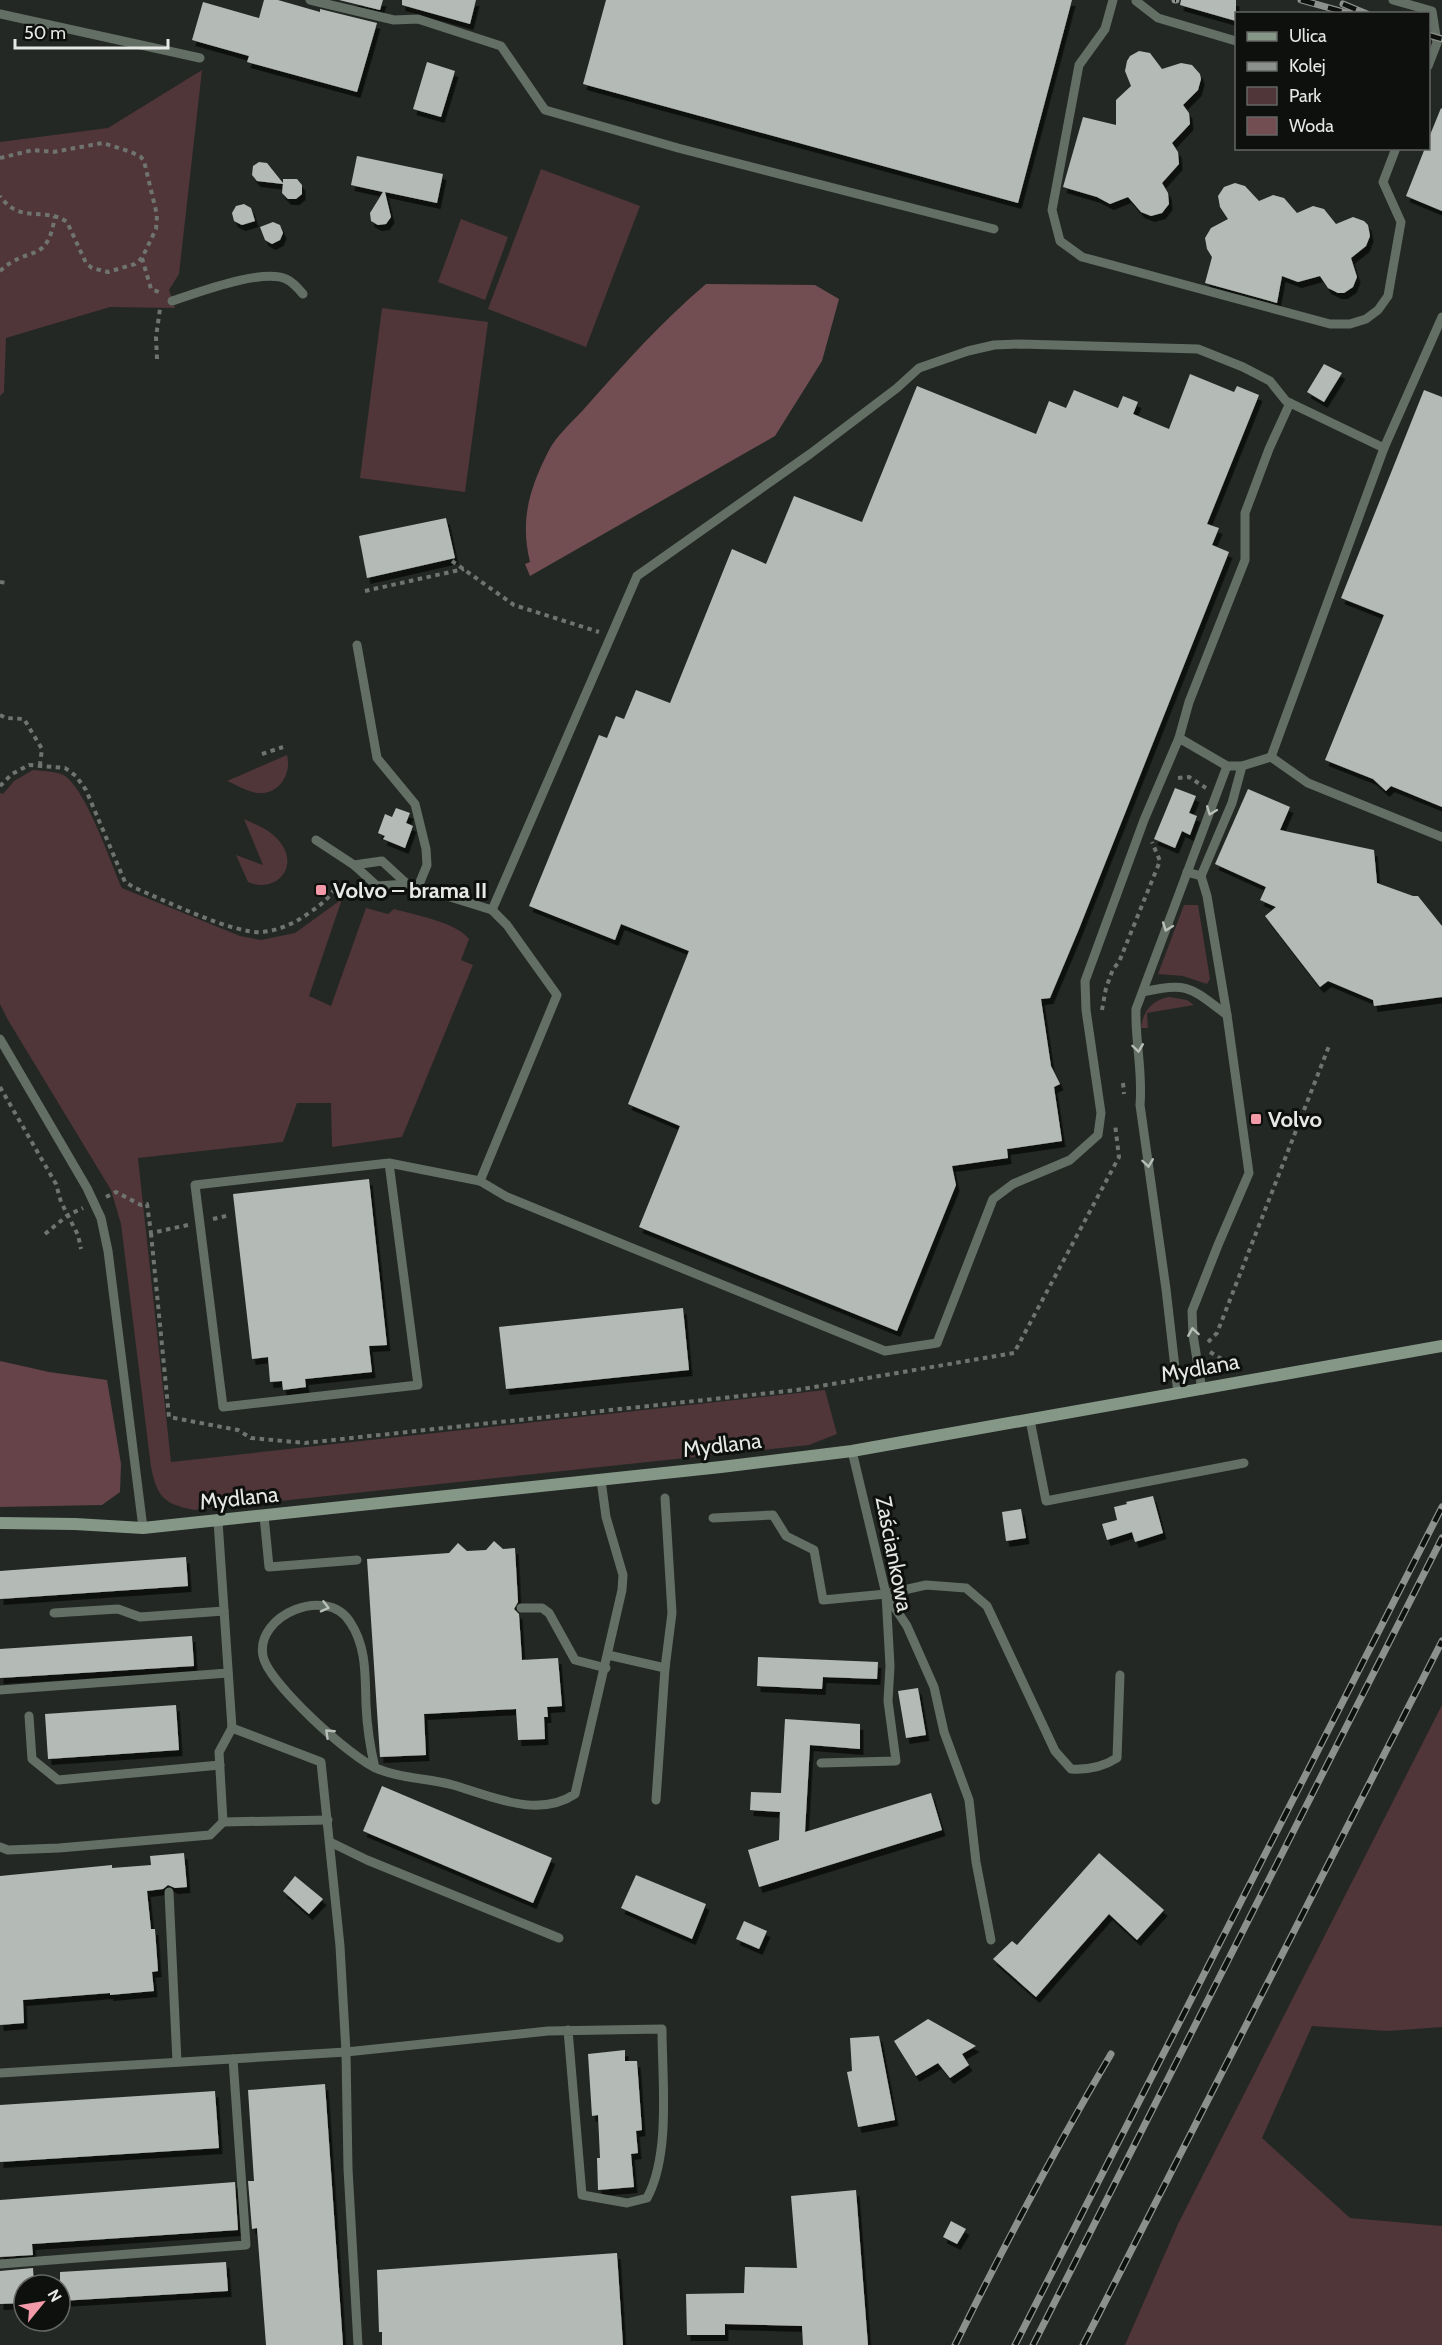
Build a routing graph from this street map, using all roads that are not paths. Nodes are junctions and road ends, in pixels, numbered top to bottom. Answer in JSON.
{"nodes":[{"id":1,"x":310,"y":0,"type":"edge"},
{"id":2,"x":1113,"y":0,"type":"edge"},
{"id":3,"x":1135,"y":0,"type":"edge"},
{"id":4,"x":1393,"y":0,"type":"edge"},
{"id":5,"x":1431,"y":0,"type":"edge"},
{"id":6,"x":1424,"y":8,"type":"junction"},
{"id":7,"x":0,"y":14,"type":"edge"},
{"id":8,"x":1235,"y":41,"type":"edge"},
{"id":9,"x":200,"y":58,"type":"dead end"},
{"id":10,"x":1430,"y":61,"type":"edge"},
{"id":11,"x":1395,"y":150,"type":"edge"},
{"id":12,"x":994,"y":229,"type":"dead end"},
{"id":13,"x":303,"y":294,"type":"dead end"},
{"id":14,"x":171,"y":297,"type":"road end"},
{"id":15,"x":1442,"y":317,"type":"edge"},
{"id":16,"x":1290,"y":403,"type":"junction"},
{"id":17,"x":1384,"y":448,"type":"junction"},
{"id":18,"x":357,"y":645,"type":"dead end"},
{"id":19,"x":1179,"y":738,"type":"junction"},
{"id":20,"x":1270,"y":756,"type":"junction"},
{"id":21,"x":1227,"y":766,"type":"junction"},
{"id":22,"x":1242,"y":766,"type":"junction"},
{"id":23,"x":1442,"y":837,"type":"edge"},
{"id":24,"x":316,"y":840,"type":"dead end"},
{"id":25,"x":354,"y":864,"type":"junction"},
{"id":26,"x":1187,"y":872,"type":"junction"},
{"id":27,"x":1201,"y":876,"type":"junction"},
{"id":28,"x":407,"y":885,"type":"junction"},
{"id":29,"x":418,"y":887,"type":"junction"},
{"id":30,"x":492,"y":910,"type":"junction"},
{"id":31,"x":1143,"y":992,"type":"junction"},
{"id":32,"x":1227,"y":1015,"type":"junction"},
{"id":33,"x":0,"y":1039,"type":"edge"},
{"id":34,"x":389,"y":1163,"type":"junction"},
{"id":35,"x":480,"y":1181,"type":"junction"},
{"id":36,"x":1442,"y":1346,"type":"edge"},
{"id":37,"x":1202,"y":1389,"type":"junction"},
{"id":38,"x":1178,"y":1394,"type":"junction"},
{"id":39,"x":1030,"y":1420,"type":"junction"},
{"id":40,"x":852,"y":1451,"type":"junction"},
{"id":41,"x":1244,"y":1463,"type":"dead end"},
{"id":42,"x":601,"y":1480,"type":"junction"},
{"id":43,"x":665,"y":1498,"type":"dead end"},
{"id":44,"x":264,"y":1516,"type":"junction"},
{"id":45,"x":713,"y":1518,"type":"dead end"},
{"id":46,"x":218,"y":1521,"type":"junction"},
{"id":47,"x":0,"y":1523,"type":"edge"},
{"id":48,"x":143,"y":1528,"type":"junction"},
{"id":49,"x":357,"y":1560,"type":"dead end"},
{"id":50,"x":886,"y":1594,"type":"junction"},
{"id":51,"x":521,"y":1608,"type":"dead end"},
{"id":52,"x":224,"y":1611,"type":"junction"},
{"id":53,"x":54,"y":1613,"type":"dead end"},
{"id":54,"x":608,"y":1655,"type":"junction"},
{"id":55,"x":606,"y":1668,"type":"junction"},
{"id":56,"x":666,"y":1668,"type":"junction"},
{"id":57,"x":228,"y":1673,"type":"junction"},
{"id":58,"x":1120,"y":1675,"type":"dead end"},
{"id":59,"x":0,"y":1690,"type":"edge"},
{"id":60,"x":28,"y":1716,"type":"dead end"},
{"id":61,"x":232,"y":1728,"type":"junction"},
{"id":62,"x":821,"y":1762,"type":"dead end"},
{"id":63,"x":220,"y":1765,"type":"junction"},
{"id":64,"x":375,"y":1768,"type":"junction"},
{"id":65,"x":656,"y":1800,"type":"dead end"},
{"id":66,"x":328,"y":1820,"type":"junction"},
{"id":67,"x":223,"y":1822,"type":"junction"},
{"id":68,"x":330,"y":1842,"type":"junction"},
{"id":69,"x":0,"y":1847,"type":"edge"},
{"id":70,"x":169,"y":1892,"type":"dead end"},
{"id":71,"x":560,"y":1938,"type":"dead end"},
{"id":72,"x":991,"y":1940,"type":"dead end"},
{"id":73,"x":568,"y":2030,"type":"junction"},
{"id":74,"x":346,"y":2052,"type":"junction"},
{"id":75,"x":233,"y":2059,"type":"junction"},
{"id":76,"x":177,"y":2062,"type":"junction"},
{"id":77,"x":0,"y":2073,"type":"edge"},
{"id":78,"x":0,"y":2264,"type":"edge"},
{"id":79,"x":358,"y":2345,"type":"edge"}],
"edges":[{"from":1,"to":12,"type":"lane"},
{"from":2,"to":11,"type":"lane"},
{"from":3,"to":8,"type":"lane"},
{"from":4,"to":6,"type":"lane"},
{"from":5,"to":6,"type":"lane"},
{"from":6,"to":10,"type":"lane"},
{"from":7,"to":9,"type":"lane"},
{"from":13,"to":14,"type":"lane"},
{"from":15,"to":17,"type":"lane"},
{"from":16,"to":17,"type":"lane"},
{"from":16,"to":19,"type":"lane"},
{"from":16,"to":30,"type":"lane"},
{"from":17,"to":20,"type":"lane"},
{"from":18,"to":29,"type":"lane"},
{"from":19,"to":21,"type":"lane"},
{"from":19,"to":35,"type":"lane"},
{"from":20,"to":22,"type":"lane"},
{"from":20,"to":23,"type":"lane"},
{"from":21,"to":22,"type":"lane"},
{"from":21,"to":26,"type":"lane","one_way":true},
{"from":22,"to":27,"type":"lane"},
{"from":24,"to":25,"type":"lane"},
{"from":25,"to":28,"type":"lane"},
{"from":25,"to":28,"type":"lane"},
{"from":26,"to":27,"type":"lane"},
{"from":26,"to":31,"type":"lane","one_way":true},
{"from":27,"to":32,"type":"lane"},
{"from":28,"to":29,"type":"lane"},
{"from":29,"to":30,"type":"lane"},
{"from":30,"to":35,"type":"lane"},
{"from":31,"to":32,"type":"lane"},
{"from":31,"to":38,"type":"lane","one_way":true},
{"from":37,"to":32,"type":"lane","one_way":true},
{"from":33,"to":48,"type":"lane"},
{"from":34,"to":34,"type":"lane"},
{"from":34,"to":35,"type":"lane"},
{"from":36,"to":37,"type":"street","name":"Mydlana"},
{"from":37,"to":38,"type":"street","name":"Mydlana"},
{"from":38,"to":39,"type":"street","name":"Mydlana"},
{"from":39,"to":40,"type":"street","name":"Mydlana"},
{"from":39,"to":41,"type":"lane"},
{"from":40,"to":42,"type":"street","name":"Mydlana"},
{"from":40,"to":50,"type":"lane","name":"Zaściankowa"},
{"from":42,"to":44,"type":"street","name":"Mydlana"},
{"from":42,"to":54,"type":"lane"},
{"from":43,"to":56,"type":"lane"},
{"from":44,"to":46,"type":"street","name":"Mydlana"},
{"from":44,"to":49,"type":"lane"},
{"from":45,"to":50,"type":"lane"},
{"from":46,"to":48,"type":"street","name":"Mydlana"},
{"from":46,"to":52,"type":"lane"},
{"from":47,"to":48,"type":"street","name":"Mydlana"},
{"from":50,"to":58,"type":"lane"},
{"from":50,"to":62,"type":"lane","name":"Zaściankowa"},
{"from":50,"to":72,"type":"lane"},
{"from":51,"to":55,"type":"lane"},
{"from":52,"to":53,"type":"lane"},
{"from":52,"to":57,"type":"lane"},
{"from":54,"to":55,"type":"lane"},
{"from":54,"to":56,"type":"lane"},
{"from":55,"to":64,"type":"lane"},
{"from":56,"to":65,"type":"lane"},
{"from":57,"to":59,"type":"lane"},
{"from":57,"to":61,"type":"lane"},
{"from":60,"to":63,"type":"lane"},
{"from":61,"to":63,"type":"lane"},
{"from":61,"to":66,"type":"lane"},
{"from":63,"to":67,"type":"lane"},
{"from":64,"to":64,"type":"lane","one_way":true},
{"from":66,"to":67,"type":"lane"},
{"from":66,"to":68,"type":"lane"},
{"from":67,"to":69,"type":"lane"},
{"from":68,"to":71,"type":"lane"},
{"from":68,"to":74,"type":"lane"},
{"from":70,"to":76,"type":"lane"},
{"from":73,"to":73,"type":"lane"},
{"from":73,"to":74,"type":"lane"},
{"from":74,"to":75,"type":"lane"},
{"from":74,"to":79,"type":"lane"},
{"from":75,"to":76,"type":"lane"},
{"from":75,"to":78,"type":"lane"},
{"from":76,"to":77,"type":"lane"}]}
